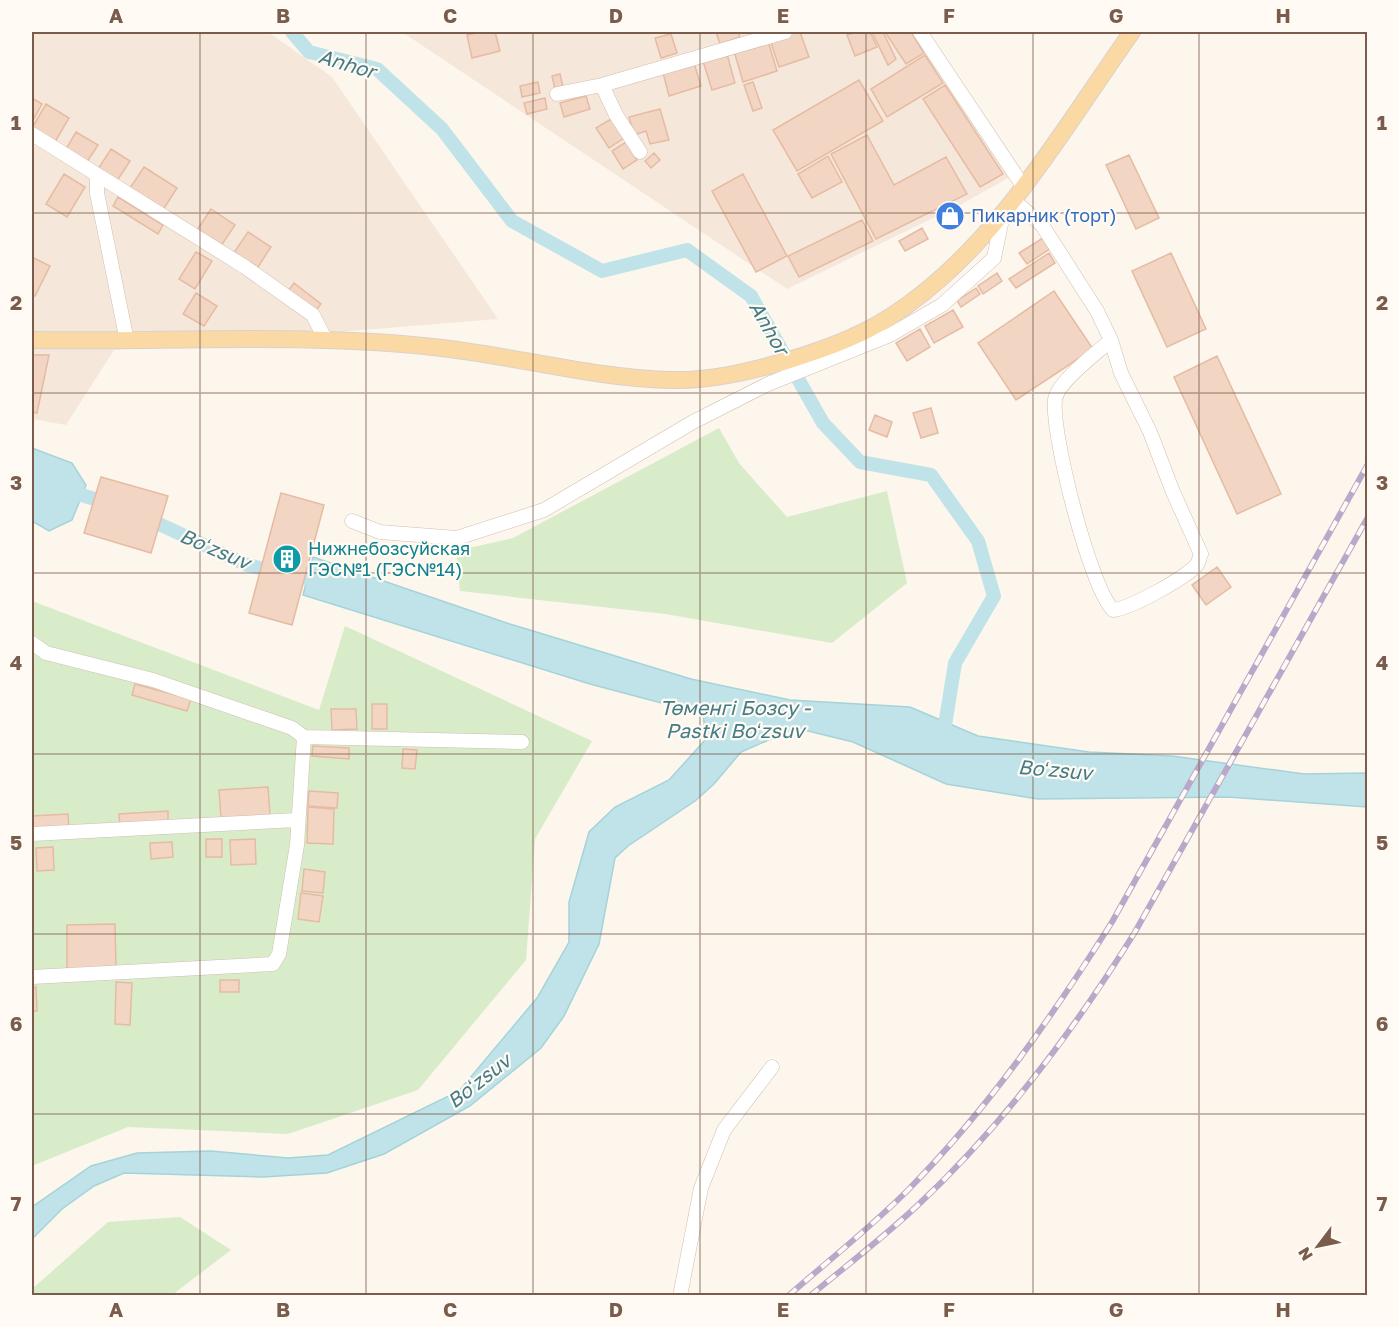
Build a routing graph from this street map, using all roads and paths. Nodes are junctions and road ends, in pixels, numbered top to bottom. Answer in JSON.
{"nodes":[{"id":1,"x":785,"y":32,"type":"edge"},
{"id":2,"x":920,"y":32,"type":"edge"},
{"id":3,"x":1132,"y":32,"type":"edge"},
{"id":4,"x":602,"y":85,"type":"junction"},
{"id":5,"x":557,"y":94,"type":"dead end"},
{"id":6,"x":32,"y":134,"type":"edge"},
{"id":7,"x":640,"y":152,"type":"dead end"},
{"id":8,"x":97,"y":175,"type":"junction"},
{"id":9,"x":1018,"y":193,"type":"junction"},
{"id":10,"x":32,"y":340,"type":"edge"},
{"id":11,"x":1111,"y":340,"type":"junction"},
{"id":12,"x":127,"y":341,"type":"junction"},
{"id":13,"x":326,"y":341,"type":"junction"},
{"id":14,"x":827,"y":355,"type":"junction"},
{"id":15,"x":352,"y":521,"type":"dead end"},
{"id":16,"x":32,"y":643,"type":"edge"},
{"id":17,"x":304,"y":737,"type":"junction"},
{"id":18,"x":522,"y":742,"type":"dead end"},
{"id":19,"x":297,"y":819,"type":"junction"},
{"id":20,"x":32,"y":834,"type":"edge"},
{"id":21,"x":32,"y":977,"type":"edge"},
{"id":22,"x":772,"y":1067,"type":"dead end"},
{"id":23,"x":680,"y":1296,"type":"edge"}],
"edges":[{"from":1,"to":4,"type":"street"},
{"from":2,"to":9,"type":"street"},
{"from":3,"to":9,"type":"main road"},
{"from":4,"to":5,"type":"street"},
{"from":4,"to":7,"type":"street"},
{"from":6,"to":8,"type":"street"},
{"from":8,"to":12,"type":"street"},
{"from":8,"to":13,"type":"street"},
{"from":9,"to":11,"type":"street"},
{"from":9,"to":14,"type":"main road"},
{"from":10,"to":12,"type":"main road"},
{"from":11,"to":11,"type":"street"},
{"from":12,"to":13,"type":"main road"},
{"from":13,"to":14,"type":"main road"},
{"from":14,"to":15,"type":"street"},
{"from":16,"to":17,"type":"street"},
{"from":17,"to":18,"type":"street"},
{"from":17,"to":19,"type":"street"},
{"from":19,"to":20,"type":"street"},
{"from":19,"to":21,"type":"street"},
{"from":22,"to":23,"type":"street"}]}
